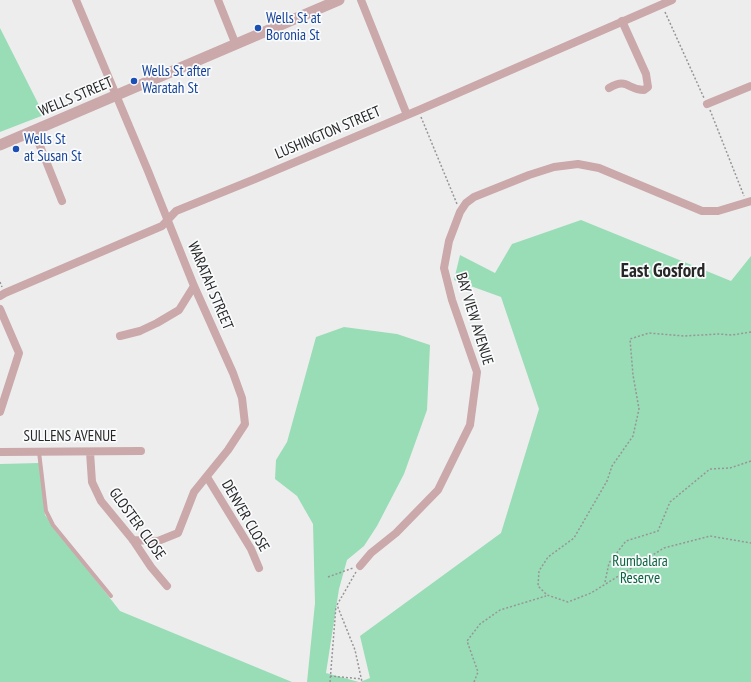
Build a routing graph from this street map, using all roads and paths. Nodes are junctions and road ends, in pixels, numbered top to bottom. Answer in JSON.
{"nodes":[{"id":1,"x":76,"y":0,"type":"edge"},
{"id":2,"x":218,"y":0,"type":"edge"},
{"id":3,"x":339,"y":0,"type":"edge"},
{"id":4,"x":361,"y":0,"type":"edge"},
{"id":5,"x":647,"y":0,"type":"edge"},
{"id":6,"x":672,"y":0,"type":"edge"},
{"id":7,"x":662,"y":4,"type":"junction"},
{"id":8,"x":651,"y":9,"type":"junction"},
{"id":9,"x":622,"y":21,"type":"junction"},
{"id":10,"x":236,"y":45,"type":"junction"},
{"id":11,"x":751,"y":86,"type":"edge"},
{"id":12,"x":609,"y":88,"type":"dead end"},
{"id":13,"x":116,"y":96,"type":"junction"},
{"id":14,"x":707,"y":104,"type":"junction"},
{"id":15,"x":418,"y":110,"type":"junction"},
{"id":16,"x":408,"y":115,"type":"junction"},
{"id":17,"x":34,"y":131,"type":"junction"},
{"id":18,"x":0,"y":145,"type":"edge"},
{"id":19,"x":62,"y":201,"type":"dead end"},
{"id":20,"x":749,"y":202,"type":"edge"},
{"id":21,"x":460,"y":212,"type":"junction"},
{"id":22,"x":167,"y":220,"type":"junction"},
{"id":23,"x":194,"y":286,"type":"junction"},
{"id":24,"x":0,"y":296,"type":"edge"},
{"id":25,"x":0,"y":308,"type":"edge"},
{"id":26,"x":751,"y":332,"type":"edge"},
{"id":27,"x":120,"y":336,"type":"dead end"},
{"id":28,"x":0,"y":412,"type":"edge"},
{"id":29,"x":141,"y":451,"type":"dead end"},
{"id":30,"x":0,"y":452,"type":"edge"},
{"id":31,"x":40,"y":452,"type":"junction"},
{"id":32,"x":90,"y":452,"type":"junction"},
{"id":33,"x":751,"y":461,"type":"edge"},
{"id":34,"x":206,"y":477,"type":"junction"},
{"id":35,"x":133,"y":540,"type":"junction"},
{"id":36,"x":751,"y":543,"type":"edge"},
{"id":37,"x":360,"y":566,"type":"junction"},
{"id":38,"x":258,"y":568,"type":"dead end"},
{"id":39,"x":328,"y":577,"type":"dead end"},
{"id":40,"x":605,"y":583,"type":"junction"},
{"id":41,"x":167,"y":586,"type":"dead end"},
{"id":42,"x":547,"y":595,"type":"junction"},
{"id":43,"x":111,"y":596,"type":"dead end"},
{"id":44,"x":337,"y":604,"type":"junction"},
{"id":45,"x":330,"y":676,"type":"junction"},
{"id":46,"x":362,"y":681,"type":"edge"},
{"id":47,"x":330,"y":682,"type":"edge"},
{"id":48,"x":474,"y":682,"type":"edge"}],
"edges":[{"from":1,"to":13,"type":"street","name":"WARATAH STREET"},
{"from":2,"to":10,"type":"street"},
{"from":3,"to":10,"type":"street","name":"WELLS STREET"},
{"from":4,"to":16,"type":"street"},
{"from":5,"to":8,"type":"street"},
{"from":6,"to":7,"type":"street","name":"LUSHINGTON STREET"},
{"from":7,"to":8,"type":"street","name":"LUSHINGTON STREET"},
{"from":7,"to":14,"type":"path"},
{"from":8,"to":9,"type":"street","name":"LUSHINGTON STREET"},
{"from":9,"to":12,"type":"street"},
{"from":9,"to":15,"type":"street","name":"LUSHINGTON STREET"},
{"from":10,"to":13,"type":"street","name":"WELLS STREET"},
{"from":11,"to":14,"type":"street"},
{"from":13,"to":17,"type":"street","name":"WELLS STREET"},
{"from":13,"to":22,"type":"street","name":"WARATAH STREET"},
{"from":14,"to":20,"type":"path"},
{"from":15,"to":16,"type":"street","name":"LUSHINGTON STREET"},
{"from":15,"to":21,"type":"path"},
{"from":16,"to":22,"type":"street","name":"LUSHINGTON STREET"},
{"from":17,"to":18,"type":"street","name":"WELLS STREET"},
{"from":17,"to":19,"type":"street"},
{"from":20,"to":21,"type":"street","name":"BAY VIEW AVENUE"},
{"from":21,"to":37,"type":"street","name":"BAY VIEW AVENUE"},
{"from":22,"to":23,"type":"street","name":"WARATAH STREET"},
{"from":22,"to":24,"type":"street","name":"LUSHINGTON STREET"},
{"from":23,"to":27,"type":"street"},
{"from":23,"to":34,"type":"street","name":"WARATAH STREET"},
{"from":25,"to":28,"type":"street"},
{"from":26,"to":42,"type":"path"},
{"from":29,"to":32,"type":"street","name":"SULLENS AVENUE"},
{"from":30,"to":31,"type":"street","name":"SULLENS AVENUE"},
{"from":31,"to":32,"type":"street","name":"SULLENS AVENUE"},
{"from":31,"to":43,"type":"lane"},
{"from":32,"to":35,"type":"street","name":"GLOSTER CLOSE"},
{"from":33,"to":40,"type":"path"},
{"from":34,"to":35,"type":"street","name":"WARATAH STREET"},
{"from":34,"to":38,"type":"street","name":"DENVER CLOSE"},
{"from":35,"to":41,"type":"street","name":"GLOSTER CLOSE"},
{"from":36,"to":40,"type":"path"},
{"from":37,"to":39,"type":"path"},
{"from":37,"to":44,"type":"path"},
{"from":40,"to":42,"type":"path"},
{"from":42,"to":48,"type":"path"},
{"from":44,"to":45,"type":"path"},
{"from":44,"to":46,"type":"path"},
{"from":45,"to":46,"type":"path"},
{"from":45,"to":47,"type":"path"}]}
